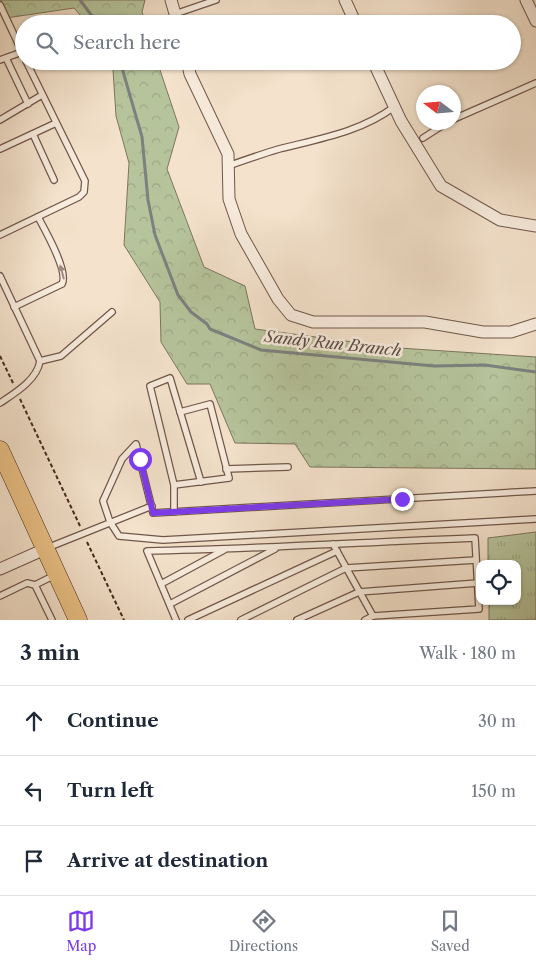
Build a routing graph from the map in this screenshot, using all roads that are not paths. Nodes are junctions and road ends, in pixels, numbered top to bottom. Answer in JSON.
{"nodes":[{"id":1,"x":171,"y":0,"type":"edge"},
{"id":2,"x":216,"y":0,"type":"edge"},
{"id":3,"x":345,"y":0,"type":"edge"},
{"id":4,"x":526,"y":0,"type":"edge"},
{"id":5,"x":0,"y":5,"type":"edge"},
{"id":6,"x":176,"y":15,"type":"edge"},
{"id":7,"x":185,"y":15,"type":"edge"},
{"id":8,"x":352,"y":15,"type":"edge"},
{"id":9,"x":3,"y":19,"type":"edge"},
{"id":10,"x":536,"y":20,"type":"edge"},
{"id":11,"x":15,"y":40,"type":"edge"},
{"id":12,"x":3,"y":59,"type":"edge"},
{"id":13,"x":30,"y":70,"type":"edge"},
{"id":14,"x":189,"y":70,"type":"edge"},
{"id":15,"x":377,"y":70,"type":"edge"},
{"id":16,"x":536,"y":83,"type":"edge"},
{"id":17,"x":42,"y":95,"type":"junction"},
{"id":18,"x":28,"y":104,"type":"junction"},
{"id":19,"x":394,"y":107,"type":"junction"},
{"id":20,"x":461,"y":116,"type":"edge"},
{"id":21,"x":0,"y":120,"type":"edge"},
{"id":22,"x":56,"y":123,"type":"junction"},
{"id":23,"x":436,"y":130,"type":"edge"},
{"id":24,"x":33,"y":134,"type":"junction"},
{"id":25,"x":424,"y":138,"type":"dead end"},
{"id":26,"x":0,"y":150,"type":"edge"},
{"id":27,"x":228,"y":166,"type":"junction"},
{"id":28,"x":54,"y":180,"type":"dead end"},
{"id":29,"x":38,"y":216,"type":"junction"},
{"id":30,"x":536,"y":226,"type":"edge"},
{"id":31,"x":0,"y":235,"type":"edge"},
{"id":32,"x":0,"y":276,"type":"edge"},
{"id":33,"x":14,"y":307,"type":"junction"},
{"id":34,"x":112,"y":312,"type":"dead end"},
{"id":35,"x":536,"y":324,"type":"edge"},
{"id":36,"x":40,"y":361,"type":"junction"},
{"id":37,"x":0,"y":403,"type":"edge"},
{"id":38,"x":180,"y":412,"type":"junction"},
{"id":39,"x":0,"y":450,"type":"edge"},
{"id":40,"x":288,"y":467,"type":"dead end"},
{"id":41,"x":226,"y":469,"type":"junction"},
{"id":42,"x":201,"y":482,"type":"junction"},
{"id":43,"x":174,"y":484,"type":"junction"},
{"id":44,"x":536,"y":491,"type":"edge"},
{"id":45,"x":152,"y":506,"type":"junction"},
{"id":46,"x":174,"y":512,"type":"junction"},
{"id":47,"x":536,"y":519,"type":"edge"},
{"id":48,"x":110,"y":522,"type":"junction"},
{"id":49,"x":333,"y":544,"type":"junction"},
{"id":50,"x":44,"y":548,"type":"junction"},
{"id":51,"x":277,"y":548,"type":"junction"},
{"id":52,"x":226,"y":550,"type":"junction"},
{"id":53,"x":337,"y":551,"type":"junction"},
{"id":54,"x":476,"y":560,"type":"joint"},
{"id":55,"x":346,"y":568,"type":"junction"},
{"id":56,"x":0,"y":569,"type":"edge"},
{"id":57,"x":57,"y":574,"type":"junction"},
{"id":58,"x":476,"y":583,"type":"edge"},
{"id":59,"x":161,"y":584,"type":"junction"},
{"id":60,"x":35,"y":585,"type":"junction"},
{"id":61,"x":359,"y":592,"type":"junction"},
{"id":62,"x":0,"y":596,"type":"edge"},
{"id":63,"x":170,"y":604,"type":"junction"},
{"id":64,"x":479,"y":605,"type":"edge"},
{"id":65,"x":373,"y":616,"type":"junction"},
{"id":66,"x":75,"y":618,"type":"edge"},
{"id":67,"x":52,"y":620,"type":"edge"},
{"id":68,"x":176,"y":620,"type":"edge"},
{"id":69,"x":188,"y":620,"type":"edge"},
{"id":70,"x":241,"y":620,"type":"edge"},
{"id":71,"x":297,"y":620,"type":"edge"},
{"id":72,"x":365,"y":620,"type":"edge"}],
"edges":[{"from":1,"to":6,"type":"street"},
{"from":2,"to":7,"type":"lane"},
{"from":3,"to":8,"type":"street"},
{"from":4,"to":10,"type":"street"},
{"from":5,"to":9,"type":"lane"},
{"from":9,"to":11,"type":"lane"},
{"from":12,"to":18,"type":"lane"},
{"from":13,"to":17,"type":"lane"},
{"from":14,"to":27,"type":"street"},
{"from":15,"to":19,"type":"street"},
{"from":16,"to":20,"type":"lane"},
{"from":17,"to":18,"type":"lane"},
{"from":17,"to":22,"type":"lane"},
{"from":18,"to":21,"type":"lane"},
{"from":19,"to":27,"type":"lane"},
{"from":19,"to":30,"type":"street"},
{"from":22,"to":24,"type":"lane"},
{"from":22,"to":29,"type":"lane"},
{"from":23,"to":25,"type":"lane"},
{"from":24,"to":26,"type":"lane"},
{"from":24,"to":28,"type":"lane"},
{"from":27,"to":35,"type":"street"},
{"from":29,"to":31,"type":"lane"},
{"from":33,"to":29,"type":"lane","one_way":true},
{"from":32,"to":33,"type":"lane"},
{"from":33,"to":36,"type":"lane"},
{"from":34,"to":36,"type":"lane"},
{"from":36,"to":37,"type":"lane"},
{"from":38,"to":41,"type":"lane"},
{"from":38,"to":42,"type":"lane"},
{"from":38,"to":43,"type":"lane"},
{"from":39,"to":50,"type":"main road"},
{"from":40,"to":41,"type":"lane"},
{"from":41,"to":42,"type":"lane"},
{"from":42,"to":43,"type":"lane"},
{"from":43,"to":46,"type":"lane"},
{"from":44,"to":46,"type":"lane"},
{"from":45,"to":46,"type":"lane"},
{"from":45,"to":48,"type":"lane"},
{"from":45,"to":48,"type":"lane"},
{"from":47,"to":48,"type":"lane"},
{"from":48,"to":50,"type":"lane"},
{"from":49,"to":51,"type":"lane"},
{"from":49,"to":53,"type":"lane"},
{"from":49,"to":54,"type":"lane"},
{"from":50,"to":56,"type":"street"},
{"from":50,"to":57,"type":"main road"},
{"from":51,"to":52,"type":"lane"},
{"from":51,"to":63,"type":"lane"},
{"from":52,"to":59,"type":"lane"},
{"from":52,"to":59,"type":"lane"},
{"from":53,"to":55,"type":"lane"},
{"from":53,"to":69,"type":"lane"},
{"from":54,"to":55,"type":"lane"},
{"from":55,"to":61,"type":"lane"},
{"from":55,"to":70,"type":"lane"},
{"from":57,"to":60,"type":"lane"},
{"from":57,"to":66,"type":"main road"},
{"from":58,"to":61,"type":"lane"},
{"from":59,"to":63,"type":"lane"},
{"from":60,"to":62,"type":"lane"},
{"from":60,"to":67,"type":"lane"},
{"from":61,"to":65,"type":"lane"},
{"from":61,"to":71,"type":"lane"},
{"from":63,"to":68,"type":"lane"},
{"from":64,"to":65,"type":"lane"},
{"from":65,"to":72,"type":"lane"}]}
